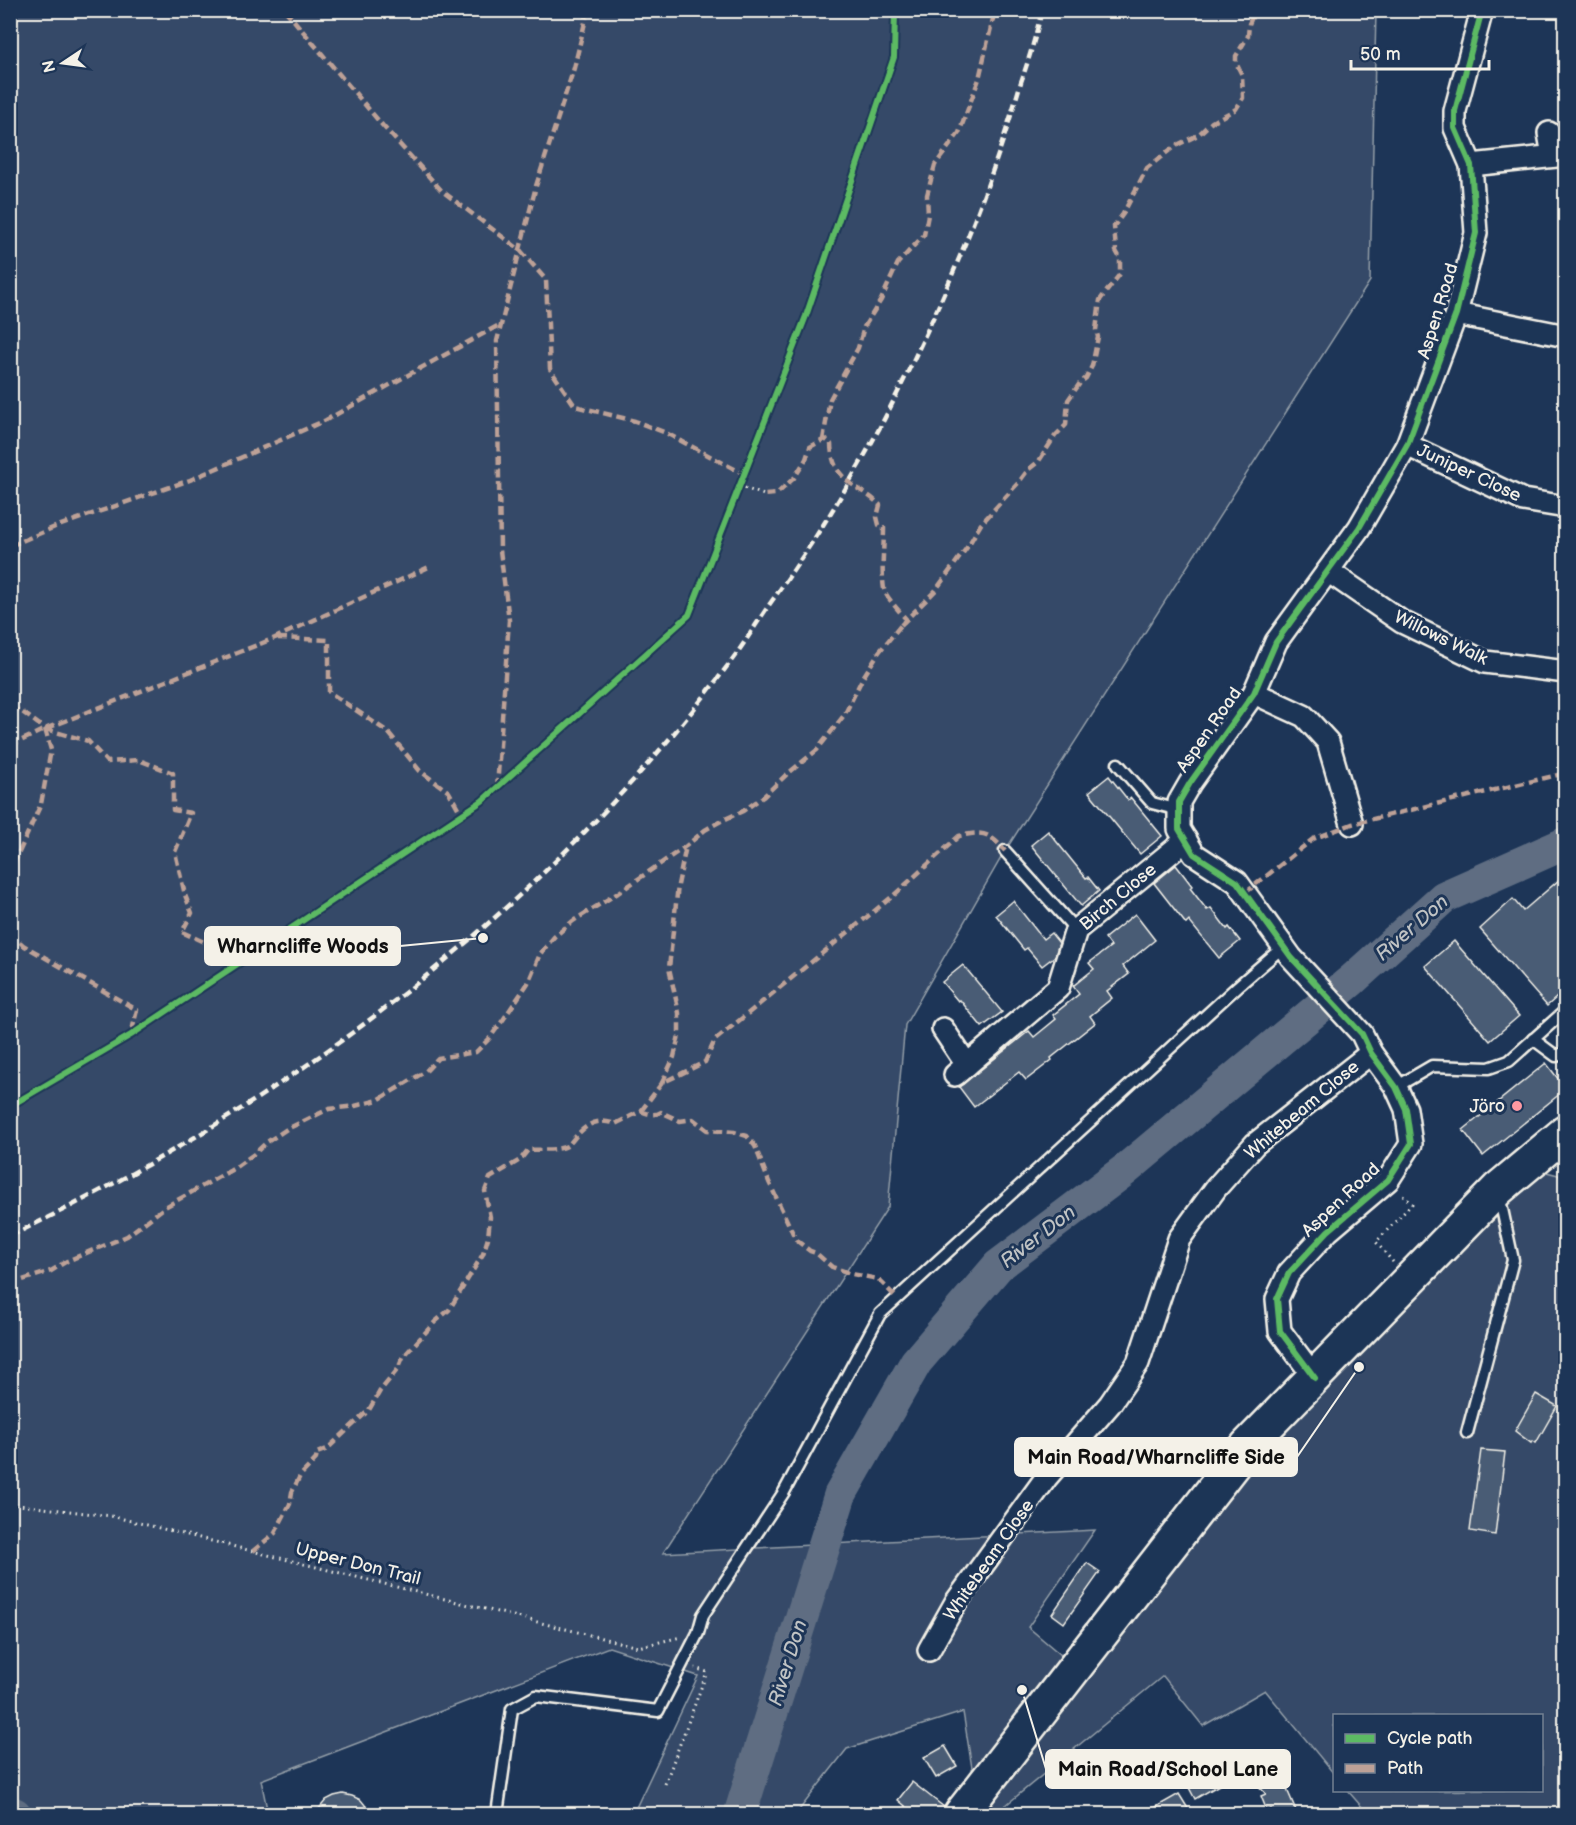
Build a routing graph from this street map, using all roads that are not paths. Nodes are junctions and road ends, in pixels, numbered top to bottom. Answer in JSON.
{"nodes":[{"id":1,"x":1482,"y":10,"type":"edge"},
{"id":2,"x":1549,"y":133,"type":"dead end"},
{"id":3,"x":1559,"y":156,"type":"edge"},
{"id":4,"x":1471,"y":165,"type":"junction"},
{"id":5,"x":1456,"y":314,"type":"junction"},
{"id":6,"x":1566,"y":336,"type":"edge"},
{"id":7,"x":1407,"y":445,"type":"junction"},
{"id":8,"x":1566,"y":507,"type":"edge"},
{"id":9,"x":1328,"y":571,"type":"junction"},
{"id":10,"x":1566,"y":672,"type":"edge"},
{"id":11,"x":1254,"y":693,"type":"junction"},
{"id":12,"x":1118,"y":764,"type":"dead end"},
{"id":13,"x":1179,"y":810,"type":"junction"},
{"id":14,"x":1352,"y":824,"type":"dead end"},
{"id":15,"x":1186,"y":840,"type":"junction"},
{"id":16,"x":1005,"y":851,"type":"dead end"},
{"id":17,"x":1076,"y":930,"type":"junction"},
{"id":18,"x":1287,"y":952,"type":"junction"},
{"id":19,"x":1566,"y":1010,"type":"edge"},
{"id":20,"x":943,"y":1029,"type":"dead end"},
{"id":21,"x":1533,"y":1039,"type":"junction"},
{"id":22,"x":1366,"y":1043,"type":"junction"},
{"id":23,"x":1566,"y":1052,"type":"edge"},
{"id":24,"x":1396,"y":1087,"type":"junction"},
{"id":25,"x":1566,"y":1132,"type":"edge"},
{"id":26,"x":1498,"y":1189,"type":"junction"},
{"id":27,"x":1315,"y":1378,"type":"junction"},
{"id":28,"x":1467,"y":1433,"type":"dead end"},
{"id":29,"x":929,"y":1650,"type":"dead end"},
{"id":30,"x":498,"y":1815,"type":"edge"},
{"id":31,"x":961,"y":1815,"type":"edge"}],
"edges":[{"from":1,"to":4,"type":"street","name":"Aspen Road"},
{"from":2,"to":3,"type":"street"},
{"from":3,"to":4,"type":"street"},
{"from":4,"to":5,"type":"street","name":"Aspen Road"},
{"from":5,"to":6,"type":"street"},
{"from":5,"to":7,"type":"street","name":"Aspen Road"},
{"from":7,"to":8,"type":"street","name":"Juniper Close"},
{"from":7,"to":9,"type":"street","name":"Aspen Road"},
{"from":9,"to":10,"type":"street","name":"Willows Walk"},
{"from":9,"to":11,"type":"street","name":"Aspen Road"},
{"from":11,"to":13,"type":"street","name":"Aspen Road"},
{"from":11,"to":14,"type":"street"},
{"from":12,"to":13,"type":"lane"},
{"from":13,"to":15,"type":"street","name":"Aspen Road"},
{"from":15,"to":17,"type":"street","name":"Birch Close"},
{"from":15,"to":18,"type":"street","name":"Aspen Road"},
{"from":16,"to":17,"type":"lane"},
{"from":17,"to":20,"type":"street","name":"Birch Close"},
{"from":18,"to":22,"type":"street","name":"Aspen Road"},
{"from":18,"to":30,"type":"lane"},
{"from":19,"to":21,"type":"lane"},
{"from":21,"to":23,"type":"lane"},
{"from":21,"to":24,"type":"lane"},
{"from":22,"to":24,"type":"street","name":"Aspen Road"},
{"from":22,"to":29,"type":"street","name":"Whitebeam Close"},
{"from":24,"to":27,"type":"street","name":"Aspen Road"},
{"from":25,"to":26,"type":"main road"},
{"from":26,"to":27,"type":"main road"},
{"from":26,"to":28,"type":"lane"},
{"from":27,"to":31,"type":"main road"}]}
